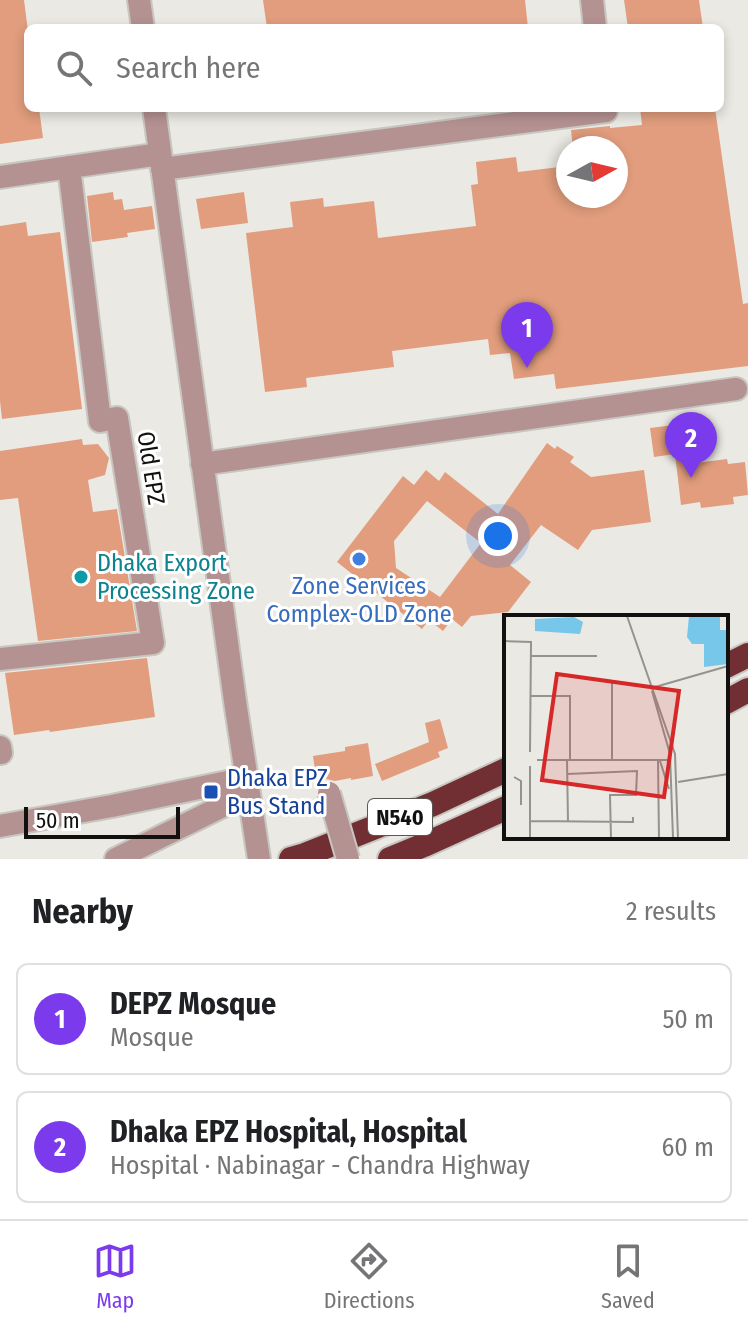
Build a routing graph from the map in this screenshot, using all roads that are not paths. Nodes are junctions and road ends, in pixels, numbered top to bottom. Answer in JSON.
{"nodes":[{"id":1,"x":139,"y":0,"type":"edge"},
{"id":2,"x":592,"y":0,"type":"edge"},
{"id":3,"x":142,"y":24,"type":"edge"},
{"id":4,"x":595,"y":24,"type":"edge"},
{"id":5,"x":155,"y":112,"type":"edge"},
{"id":6,"x":597,"y":112,"type":"edge"},
{"id":7,"x":161,"y":161,"type":"junction"},
{"id":8,"x":69,"y":167,"type":"junction"},
{"id":9,"x":0,"y":177,"type":"edge"},
{"id":10,"x":736,"y":389,"type":"dead end"},
{"id":11,"x":202,"y":464,"type":"junction"},
{"id":12,"x":748,"y":655,"type":"edge"},
{"id":13,"x":0,"y":659,"type":"edge"},
{"id":14,"x":728,"y":665,"type":"edge"},
{"id":15,"x":748,"y":690,"type":"edge"},
{"id":16,"x":728,"y":701,"type":"edge"},
{"id":17,"x":504,"y":771,"type":"edge"},
{"id":18,"x":248,"y":786,"type":"junction"},
{"id":19,"x":329,"y":793,"type":"dead end"},
{"id":20,"x":504,"y":809,"type":"edge"},
{"id":21,"x":0,"y":826,"type":"edge"},
{"id":22,"x":116,"y":859,"type":"edge"},
{"id":23,"x":259,"y":859,"type":"edge"},
{"id":24,"x":291,"y":859,"type":"edge"},
{"id":25,"x":348,"y":859,"type":"edge"},
{"id":26,"x":390,"y":859,"type":"edge"}],
"edges":[{"from":1,"to":3,"type":"street"},
{"from":2,"to":4,"type":"street"},
{"from":5,"to":7,"type":"street"},
{"from":6,"to":7,"type":"street"},
{"from":7,"to":8,"type":"street"},
{"from":7,"to":11,"type":"street"},
{"from":8,"to":9,"type":"street"},
{"from":8,"to":13,"type":"street","name":"Old EPZ"},
{"from":10,"to":11,"type":"street"},
{"from":11,"to":18,"type":"street"},
{"from":12,"to":14,"type":"highway"},
{"from":15,"to":16,"type":"highway"},
{"from":17,"to":24,"type":"highway","number":"N540"},
{"from":18,"to":21,"type":"street"},
{"from":18,"to":22,"type":"street"},
{"from":18,"to":23,"type":"street"},
{"from":19,"to":25,"type":"street","bridge":true},
{"from":20,"to":26,"type":"highway","number":"N540"}]}
